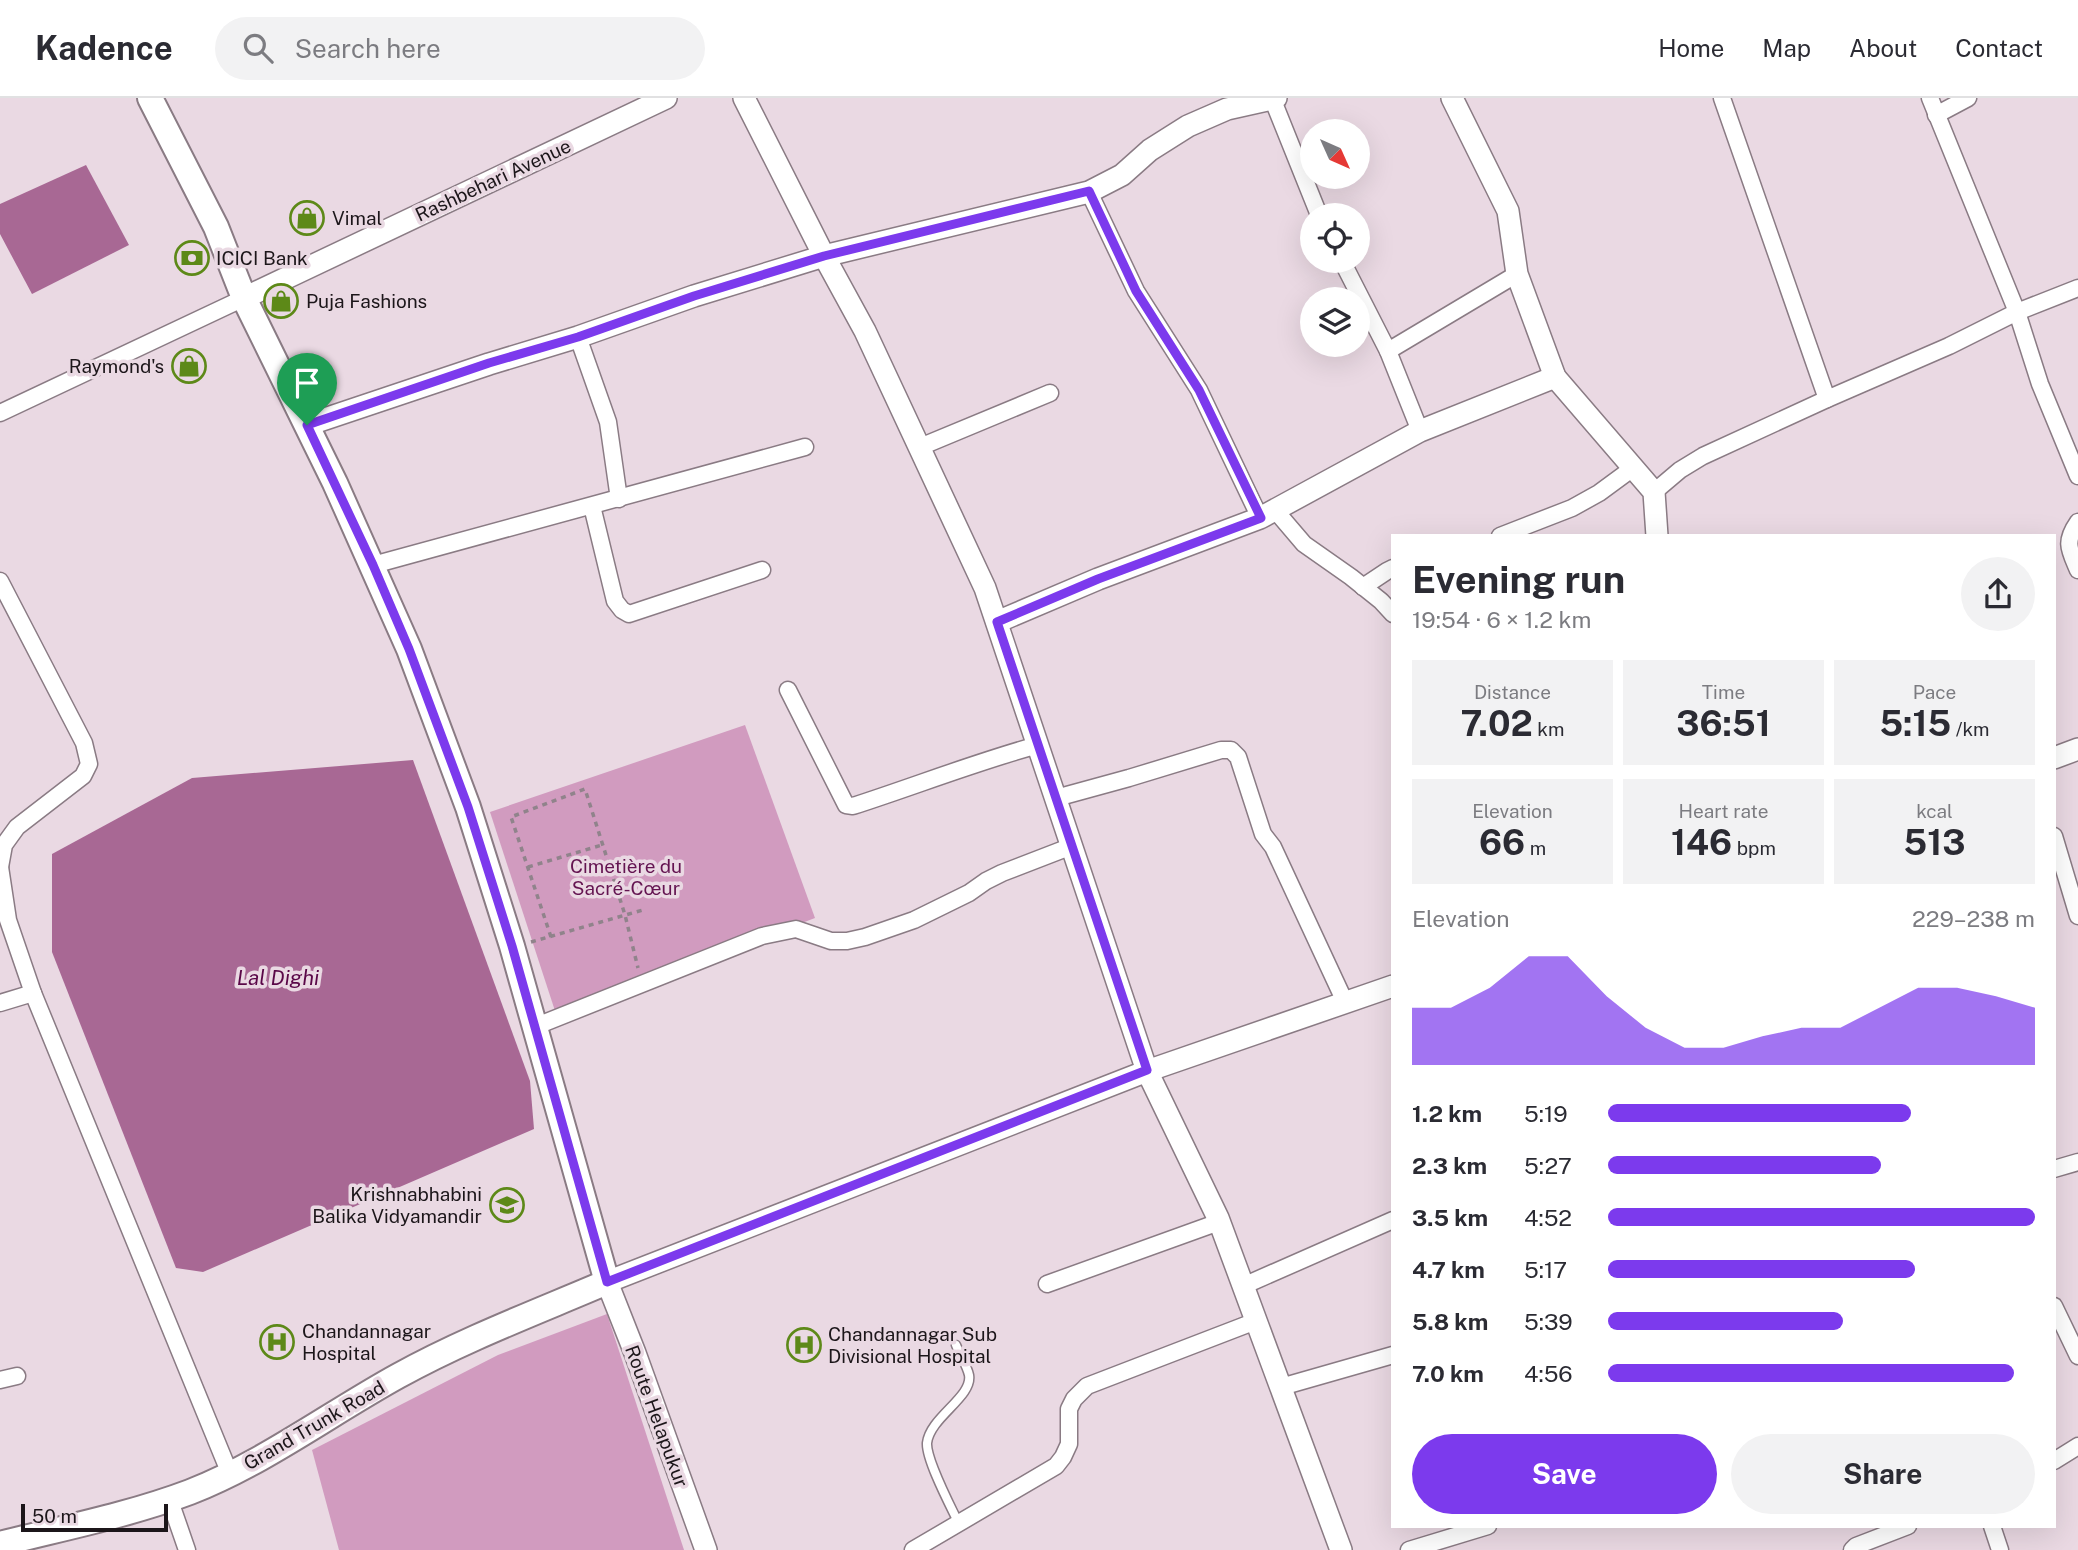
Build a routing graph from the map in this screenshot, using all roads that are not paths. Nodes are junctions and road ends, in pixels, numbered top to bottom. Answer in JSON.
{"nodes":[{"id":1,"x":150,"y":98,"type":"edge"},
{"id":2,"x":666,"y":98,"type":"edge"},
{"id":3,"x":744,"y":98,"type":"edge"},
{"id":4,"x":1452,"y":98,"type":"edge"},
{"id":5,"x":1722,"y":98,"type":"edge"},
{"id":6,"x":1930,"y":98,"type":"edge"},
{"id":7,"x":1968,"y":98,"type":"edge"},
{"id":8,"x":1273,"y":99,"type":"edge"},
{"id":9,"x":1936,"y":115,"type":"junction"},
{"id":10,"x":1089,"y":191,"type":"junction"},
{"id":11,"x":1314,"y":203,"type":"edge"},
{"id":12,"x":824,"y":256,"type":"junction"},
{"id":13,"x":1348,"y":273,"type":"edge"},
{"id":14,"x":1517,"y":274,"type":"junction"},
{"id":15,"x":2078,"y":288,"type":"edge"},
{"id":16,"x":244,"y":298,"type":"junction"},
{"id":17,"x":2017,"y":312,"type":"junction"},
{"id":18,"x":578,"y":337,"type":"junction"},
{"id":19,"x":1388,"y":351,"type":"junction"},
{"id":20,"x":1555,"y":377,"type":"junction"},
{"id":21,"x":1050,"y":393,"type":"dead end"},
{"id":22,"x":1827,"y":399,"type":"junction"},
{"id":23,"x":0,"y":413,"type":"edge"},
{"id":24,"x":307,"y":425,"type":"junction"},
{"id":25,"x":1420,"y":431,"type":"junction"},
{"id":26,"x":804,"y":447,"type":"dead end"},
{"id":27,"x":920,"y":447,"type":"junction"},
{"id":28,"x":1633,"y":468,"type":"junction"},
{"id":29,"x":2078,"y":475,"type":"edge"},
{"id":30,"x":1654,"y":492,"type":"junction"},
{"id":31,"x":619,"y":499,"type":"junction"},
{"id":32,"x":592,"y":506,"type":"junction"},
{"id":33,"x":1268,"y":514,"type":"junction"},
{"id":34,"x":2078,"y":522,"type":"edge"},
{"id":35,"x":1505,"y":534,"type":"edge"},
{"id":36,"x":1657,"y":534,"type":"edge"},
{"id":37,"x":373,"y":565,"type":"junction"},
{"id":38,"x":1391,"y":569,"type":"edge"},
{"id":39,"x":762,"y":570,"type":"dead end"},
{"id":40,"x":2078,"y":570,"type":"edge"},
{"id":41,"x":0,"y":581,"type":"edge"},
{"id":42,"x":1363,"y":587,"type":"junction"},
{"id":43,"x":1391,"y":612,"type":"edge"},
{"id":44,"x":997,"y":622,"type":"junction"},
{"id":45,"x":788,"y":690,"type":"dead end"},
{"id":46,"x":1038,"y":745,"type":"junction"},
{"id":47,"x":2078,"y":749,"type":"edge"},
{"id":48,"x":2056,"y":757,"type":"edge"},
{"id":49,"x":1056,"y":797,"type":"junction"},
{"id":50,"x":2056,"y":843,"type":"edge"},
{"id":51,"x":1072,"y":846,"type":"junction"},
{"id":52,"x":0,"y":867,"type":"edge"},
{"id":53,"x":3,"y":909,"type":"edge"},
{"id":54,"x":2078,"y":916,"type":"edge"},
{"id":55,"x":1391,"y":987,"type":"edge"},
{"id":56,"x":33,"y":993,"type":"junction"},
{"id":57,"x":1345,"y":1002,"type":"junction"},
{"id":58,"x":0,"y":1003,"type":"edge"},
{"id":59,"x":534,"y":1027,"type":"junction"},
{"id":60,"x":1147,"y":1070,"type":"junction"},
{"id":61,"x":2078,"y":1162,"type":"edge"},
{"id":62,"x":2056,"y":1168,"type":"edge"},
{"id":63,"x":1391,"y":1221,"type":"edge"},
{"id":64,"x":1219,"y":1222,"type":"junction"},
{"id":65,"x":607,"y":1282,"type":"junction"},
{"id":66,"x":1047,"y":1284,"type":"dead end"},
{"id":67,"x":1243,"y":1286,"type":"junction"},
{"id":68,"x":2056,"y":1310,"type":"edge"},
{"id":69,"x":1256,"y":1321,"type":"junction"},
{"id":70,"x":956,"y":1345,"type":"dead end"},
{"id":71,"x":2078,"y":1356,"type":"edge"},
{"id":72,"x":1391,"y":1357,"type":"edge"},
{"id":73,"x":17,"y":1376,"type":"dead end"},
{"id":74,"x":0,"y":1380,"type":"edge"},
{"id":75,"x":1281,"y":1387,"type":"junction"},
{"id":76,"x":2078,"y":1446,"type":"edge"},
{"id":77,"x":2056,"y":1460,"type":"edge"},
{"id":78,"x":230,"y":1474,"type":"junction"},
{"id":79,"x":169,"y":1498,"type":"junction"},
{"id":80,"x":959,"y":1524,"type":"junction"},
{"id":81,"x":1481,"y":1528,"type":"edge"},
{"id":82,"x":1903,"y":1528,"type":"edge"},
{"id":83,"x":1994,"y":1528,"type":"edge"},
{"id":84,"x":0,"y":1544,"type":"edge"},
{"id":85,"x":187,"y":1550,"type":"edge"},
{"id":86,"x":706,"y":1550,"type":"edge"},
{"id":87,"x":914,"y":1550,"type":"edge"},
{"id":88,"x":1341,"y":1550,"type":"edge"},
{"id":89,"x":1409,"y":1550,"type":"edge"},
{"id":90,"x":1852,"y":1550,"type":"edge"},
{"id":91,"x":2000,"y":1550,"type":"edge"}],
"edges":[{"from":1,"to":16,"type":"main road"},
{"from":2,"to":16,"type":"street","name":"Rashbehari Avenue"},
{"from":3,"to":12,"type":"street"},
{"from":4,"to":14,"type":"street"},
{"from":5,"to":22,"type":"street"},
{"from":6,"to":9,"type":"street"},
{"from":7,"to":9,"type":"street"},
{"from":8,"to":10,"type":"street"},
{"from":8,"to":11,"type":"street"},
{"from":9,"to":17,"type":"street"},
{"from":10,"to":12,"type":"street"},
{"from":10,"to":33,"type":"street"},
{"from":12,"to":18,"type":"street"},
{"from":12,"to":27,"type":"street"},
{"from":13,"to":19,"type":"street"},
{"from":14,"to":19,"type":"street"},
{"from":14,"to":20,"type":"street"},
{"from":15,"to":17,"type":"street"},
{"from":16,"to":23,"type":"street"},
{"from":16,"to":24,"type":"main road"},
{"from":17,"to":22,"type":"street"},
{"from":17,"to":29,"type":"street"},
{"from":18,"to":24,"type":"street"},
{"from":18,"to":31,"type":"street"},
{"from":19,"to":25,"type":"street"},
{"from":20,"to":25,"type":"street"},
{"from":20,"to":28,"type":"street"},
{"from":21,"to":27,"type":"street"},
{"from":22,"to":30,"type":"street"},
{"from":24,"to":37,"type":"main road"},
{"from":25,"to":33,"type":"street"},
{"from":26,"to":31,"type":"street"},
{"from":27,"to":44,"type":"street"},
{"from":28,"to":30,"type":"street"},
{"from":28,"to":35,"type":"street"},
{"from":30,"to":36,"type":"street"},
{"from":31,"to":32,"type":"street"},
{"from":32,"to":37,"type":"street"},
{"from":32,"to":39,"type":"street"},
{"from":33,"to":42,"type":"street"},
{"from":33,"to":44,"type":"street"},
{"from":34,"to":40,"type":"street"},
{"from":37,"to":59,"type":"main road"},
{"from":38,"to":42,"type":"street"},
{"from":41,"to":52,"type":"street"},
{"from":42,"to":43,"type":"street"},
{"from":44,"to":46,"type":"street"},
{"from":45,"to":46,"type":"street"},
{"from":46,"to":49,"type":"street"},
{"from":47,"to":48,"type":"street"},
{"from":49,"to":51,"type":"street"},
{"from":49,"to":57,"type":"street"},
{"from":50,"to":54,"type":"street"},
{"from":51,"to":59,"type":"street"},
{"from":51,"to":60,"type":"street"},
{"from":52,"to":53,"type":"street"},
{"from":53,"to":56,"type":"street"},
{"from":55,"to":57,"type":"street"},
{"from":56,"to":58,"type":"street"},
{"from":56,"to":78,"type":"street"},
{"from":57,"to":60,"type":"street"},
{"from":59,"to":65,"type":"main road"},
{"from":60,"to":64,"type":"street"},
{"from":60,"to":65,"type":"street"},
{"from":61,"to":62,"type":"street"},
{"from":63,"to":67,"type":"street"},
{"from":64,"to":66,"type":"street"},
{"from":64,"to":67,"type":"street"},
{"from":65,"to":78,"type":"main road","name":"Grand Trunk Road"},
{"from":65,"to":86,"type":"street","name":"Route Helapukur"},
{"from":67,"to":69,"type":"street"},
{"from":68,"to":71,"type":"street"},
{"from":69,"to":75,"type":"street"},
{"from":69,"to":80,"type":"street"},
{"from":70,"to":80,"type":"lane"},
{"from":72,"to":75,"type":"street"},
{"from":73,"to":74,"type":"street"},
{"from":75,"to":88,"type":"street"},
{"from":76,"to":77,"type":"street"},
{"from":78,"to":79,"type":"main road","name":"Grand Trunk Road"},
{"from":79,"to":84,"type":"main road","name":"Grand Trunk Road"},
{"from":79,"to":85,"type":"street"},
{"from":80,"to":87,"type":"street"},
{"from":81,"to":89,"type":"street"},
{"from":82,"to":90,"type":"street"},
{"from":83,"to":91,"type":"street"}]}
